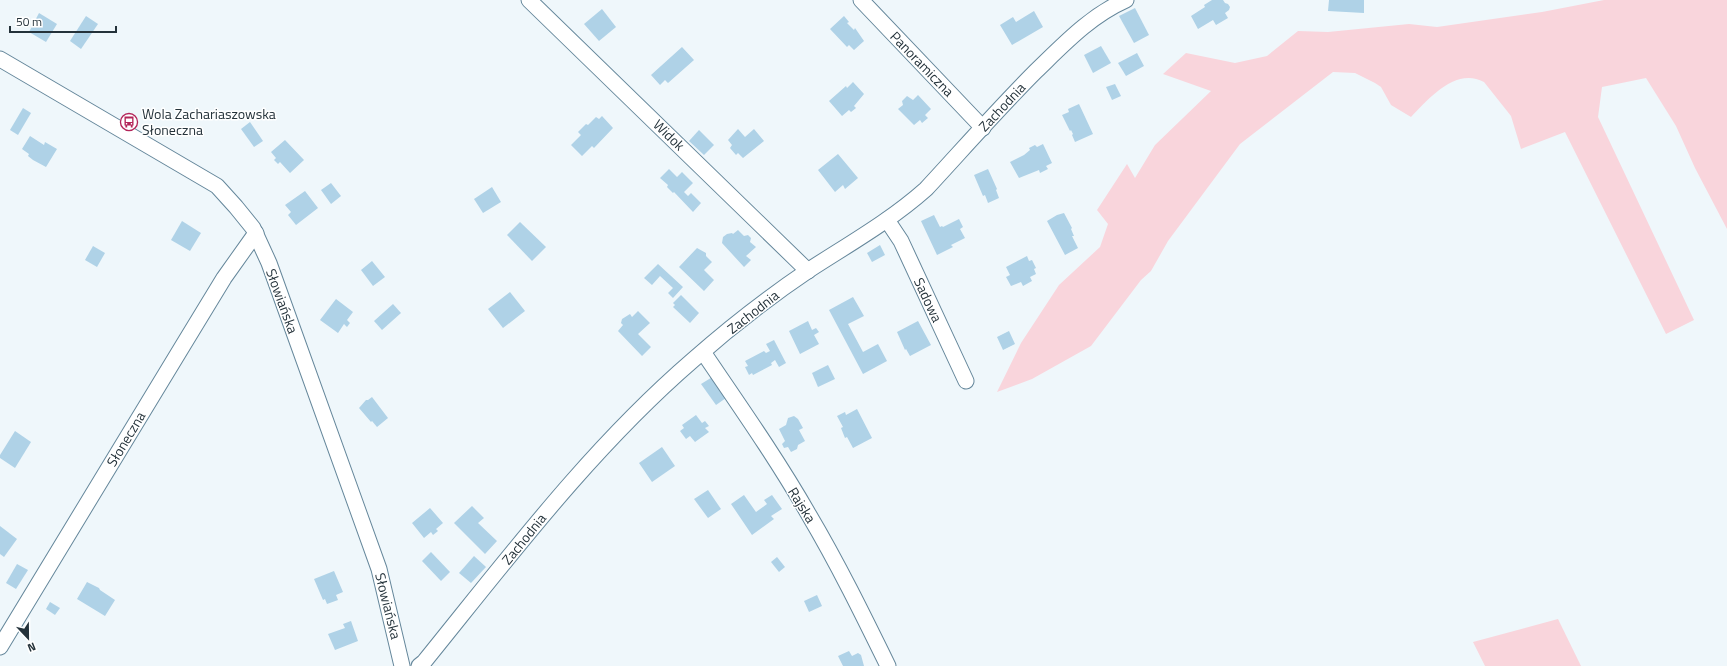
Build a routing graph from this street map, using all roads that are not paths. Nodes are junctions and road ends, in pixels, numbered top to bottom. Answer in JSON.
{"nodes":[{"id":1,"x":529,"y":0,"type":"edge"},
{"id":2,"x":861,"y":0,"type":"edge"},
{"id":3,"x":1126,"y":0,"type":"edge"},
{"id":4,"x":0,"y":58,"type":"edge"},
{"id":5,"x":983,"y":128,"type":"junction"},
{"id":6,"x":887,"y":220,"type":"junction"},
{"id":7,"x":256,"y":233,"type":"junction"},
{"id":8,"x":808,"y":271,"type":"junction"},
{"id":9,"x":703,"y":352,"type":"junction"},
{"id":10,"x":966,"y":380,"type":"dead end"},
{"id":11,"x":0,"y":647,"type":"edge"},
{"id":12,"x":402,"y":666,"type":"edge"},
{"id":13,"x":419,"y":666,"type":"edge"},
{"id":14,"x":888,"y":666,"type":"edge"}],
"edges":[{"from":1,"to":8,"type":"street","name":"Widok"},
{"from":2,"to":5,"type":"street","name":"Panoramiczna"},
{"from":3,"to":5,"type":"street","name":"Zachodnia"},
{"from":4,"to":7,"type":"street","name":"Słowiańska"},
{"from":5,"to":6,"type":"street","name":"Zachodnia"},
{"from":6,"to":8,"type":"street","name":"Zachodnia"},
{"from":6,"to":10,"type":"street","name":"Sadowa"},
{"from":7,"to":11,"type":"street","name":"Słoneczna"},
{"from":7,"to":12,"type":"street","name":"Słowiańska"},
{"from":8,"to":9,"type":"street","name":"Zachodnia"},
{"from":9,"to":13,"type":"street","name":"Zachodnia"},
{"from":9,"to":14,"type":"street","name":"Rajska"}]}
